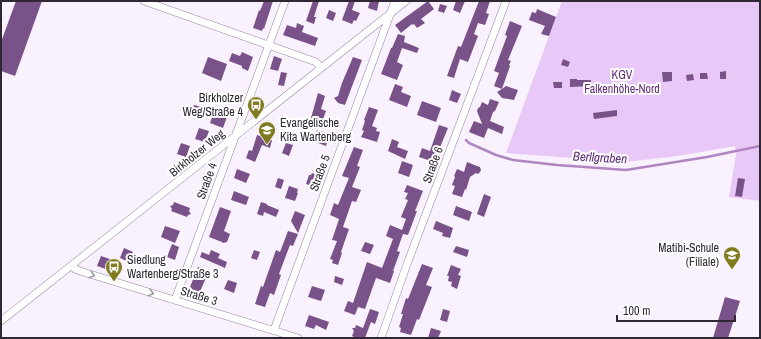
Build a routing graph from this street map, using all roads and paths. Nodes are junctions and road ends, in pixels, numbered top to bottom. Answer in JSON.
{"nodes":[{"id":1,"x":144,"y":1,"type":"edge"},
{"id":2,"x":285,"y":1,"type":"edge"},
{"id":3,"x":395,"y":1,"type":"edge"},
{"id":4,"x":406,"y":1,"type":"edge"},
{"id":5,"x":506,"y":1,"type":"edge"},
{"id":6,"x":391,"y":12,"type":"junction"},
{"id":7,"x":269,"y":45,"type":"junction"},
{"id":8,"x":321,"y":68,"type":"junction"},
{"id":9,"x":236,"y":136,"type":"junction"},
{"id":10,"x":72,"y":265,"type":"junction"},
{"id":11,"x":175,"y":300,"type":"junction"},
{"id":12,"x":1,"y":321,"type":"edge"},
{"id":13,"x":274,"y":330,"type":"junction"},
{"id":14,"x":298,"y":338,"type":"edge"},
{"id":15,"x":381,"y":338,"type":"edge"}],
"edges":[{"from":1,"to":7,"type":"street"},
{"from":2,"to":7,"type":"street","name":"Straße 4"},
{"from":3,"to":6,"type":"street","name":"Straße 5"},
{"from":4,"to":6,"type":"street","name":"Birkholzer Weg"},
{"from":5,"to":15,"type":"street","name":"Straße 6"},
{"from":6,"to":8,"type":"street","name":"Birkholzer Weg"},
{"from":6,"to":13,"type":"street","name":"Straße 5"},
{"from":7,"to":8,"type":"street"},
{"from":7,"to":9,"type":"street","name":"Straße 4"},
{"from":8,"to":9,"type":"street","name":"Birkholzer Weg"},
{"from":9,"to":10,"type":"street","name":"Birkholzer Weg"},
{"from":9,"to":11,"type":"street","name":"Straße 4"},
{"from":10,"to":11,"type":"street","name":"Straße 3","one_way":true},
{"from":10,"to":12,"type":"street","name":"Birkholzer Weg"},
{"from":11,"to":13,"type":"street","name":"Straße 3"},
{"from":13,"to":14,"type":"street","name":"Straße 3"}]}
